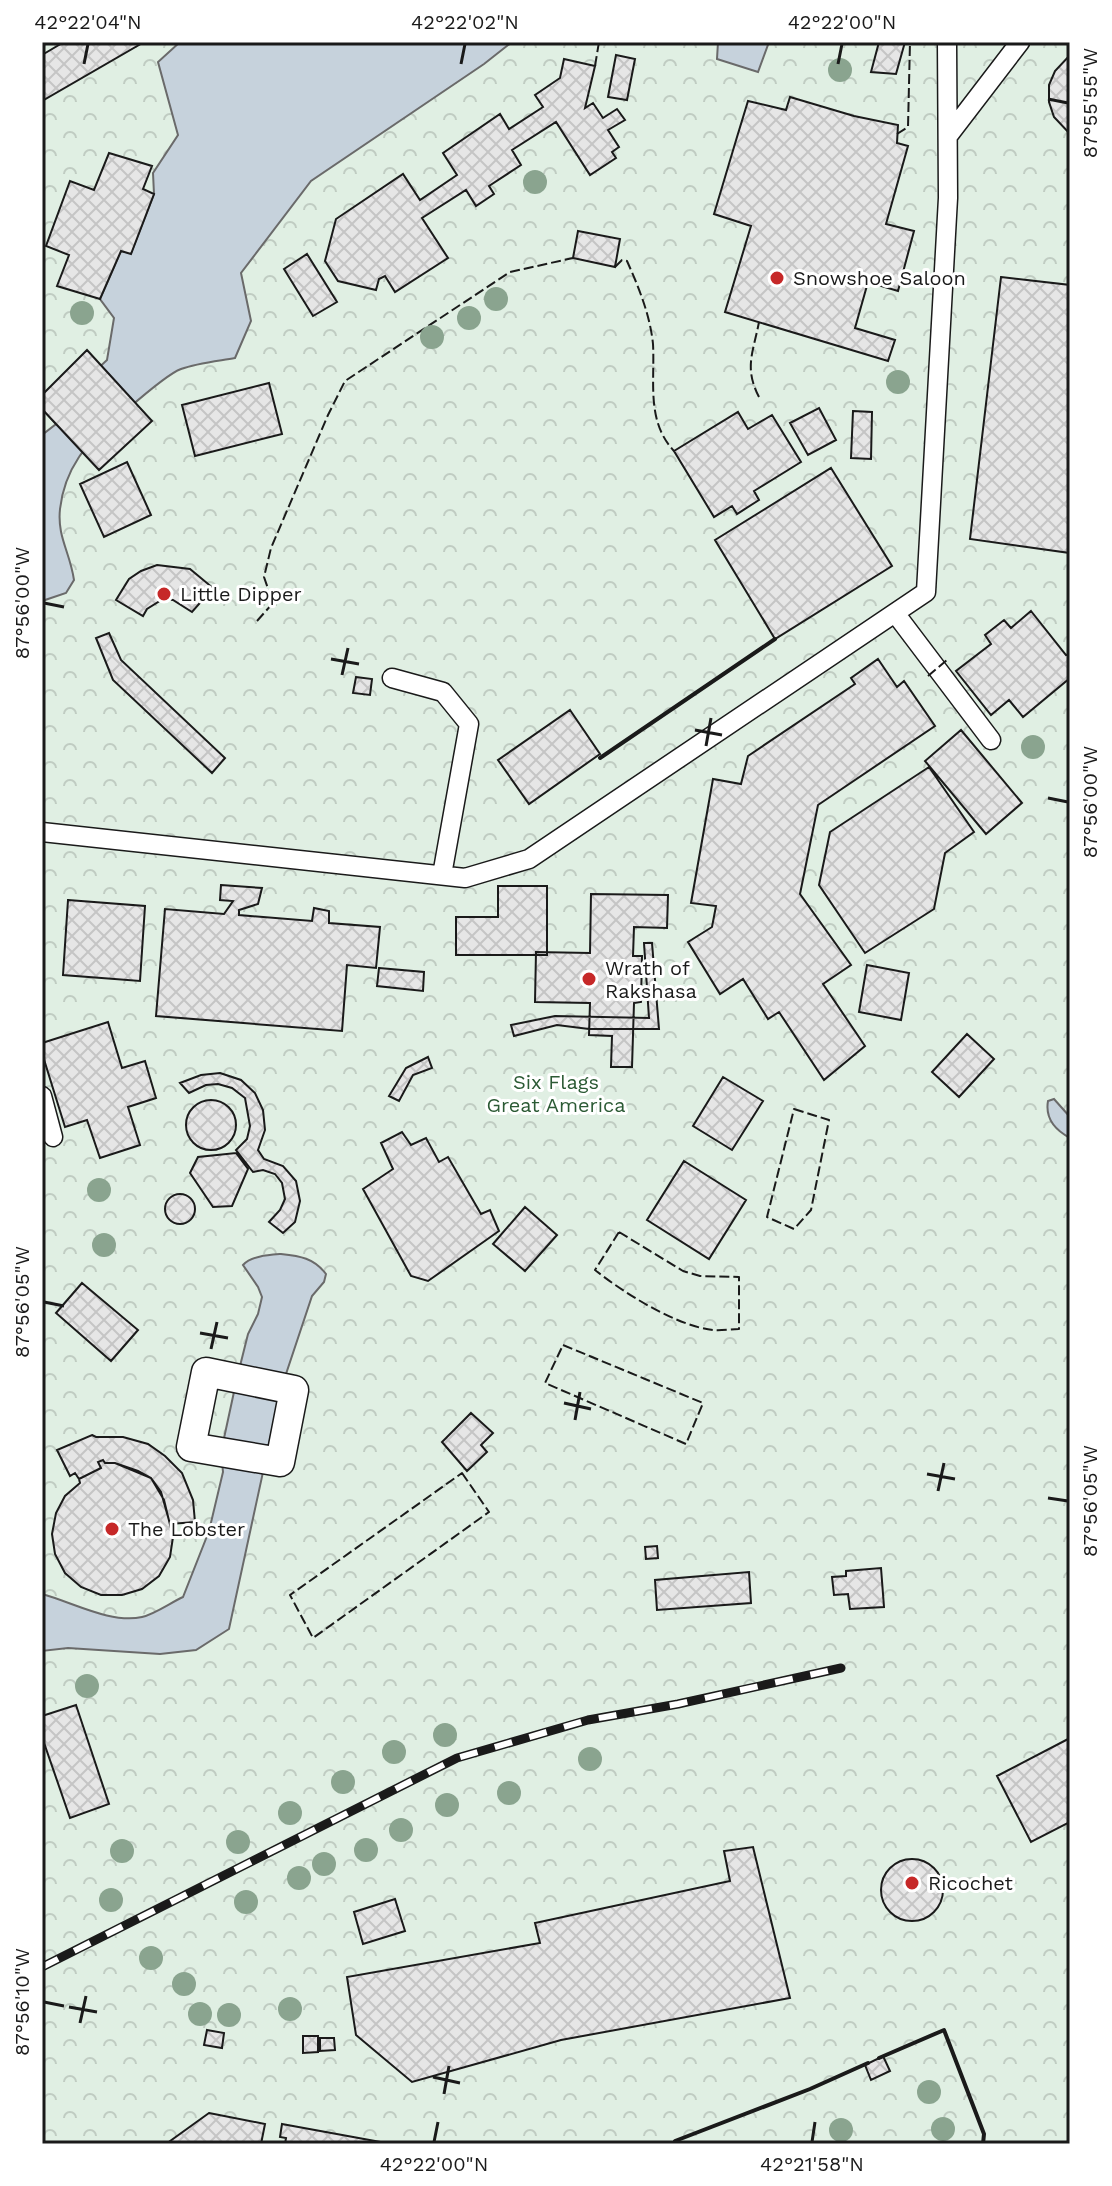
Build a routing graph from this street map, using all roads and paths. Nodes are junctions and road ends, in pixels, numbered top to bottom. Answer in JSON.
{"nodes":[{"id":1,"x":947,"y":42,"type":"edge"},
{"id":2,"x":1020,"y":42,"type":"edge"},
{"id":3,"x":948,"y":136,"type":"junction"},
{"id":4,"x":895,"y":613,"type":"junction"},
{"id":5,"x":392,"y":678,"type":"dead end"},
{"id":6,"x":991,"y":740,"type":"dead end"},
{"id":7,"x":42,"y":832,"type":"edge"},
{"id":8,"x":442,"y":875,"type":"junction"},
{"id":9,"x":42,"y":1096,"type":"edge"},
{"id":10,"x":53,"y":1137,"type":"dead end"}],
"edges":[{"from":1,"to":3,"type":"lane"},
{"from":2,"to":3,"type":"lane"},
{"from":3,"to":4,"type":"lane"},
{"from":4,"to":6,"type":"lane"},
{"from":4,"to":8,"type":"lane"},
{"from":5,"to":8,"type":"lane"},
{"from":7,"to":8,"type":"lane"},
{"from":9,"to":10,"type":"lane"}]}
